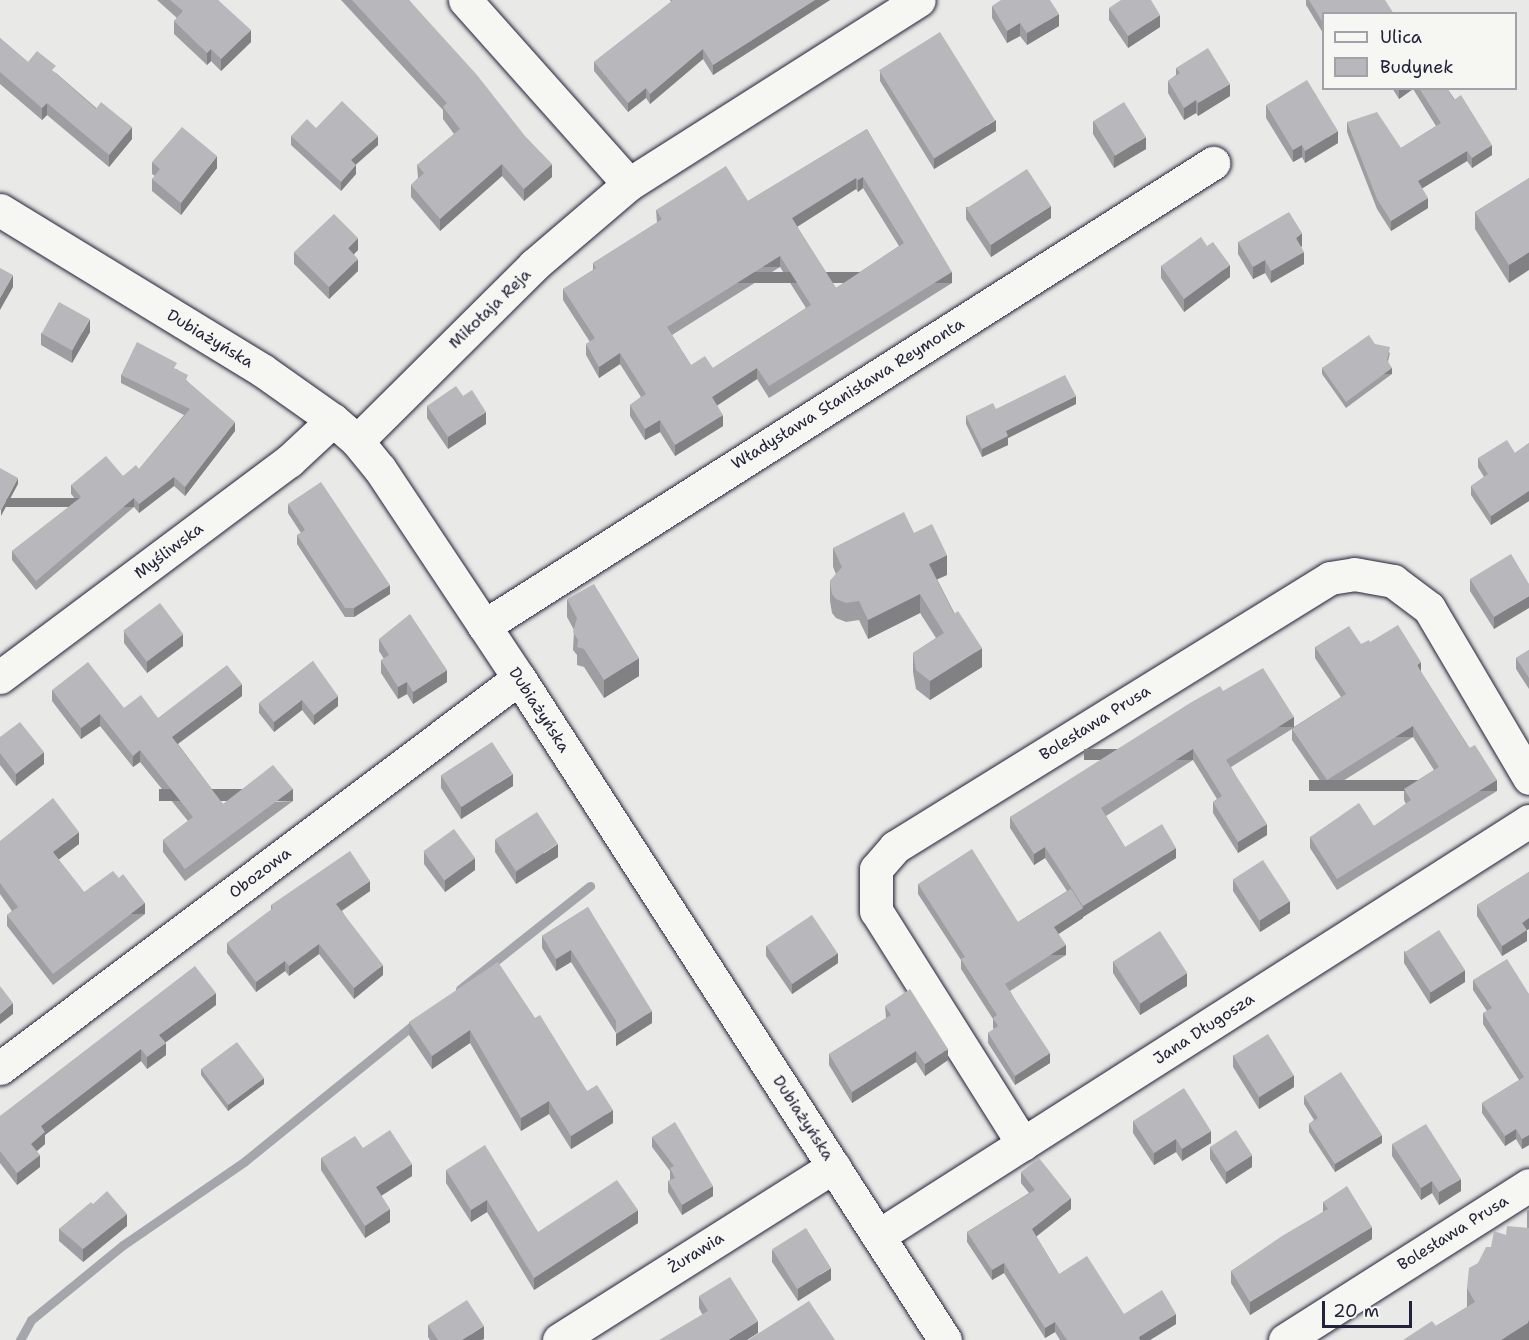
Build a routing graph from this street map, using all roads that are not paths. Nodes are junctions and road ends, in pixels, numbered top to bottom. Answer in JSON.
{"nodes":[{"id":1,"x":465,"y":0,"type":"edge"},
{"id":2,"x":919,"y":0,"type":"edge"},
{"id":3,"x":1213,"y":163,"type":"dead end"},
{"id":4,"x":629,"y":184,"type":"junction"},
{"id":5,"x":0,"y":210,"type":"edge"},
{"id":6,"x":333,"y":420,"type":"junction"},
{"id":7,"x":357,"y":441,"type":"junction"},
{"id":8,"x":484,"y":626,"type":"junction"},
{"id":9,"x":0,"y":677,"type":"edge"},
{"id":10,"x":519,"y":678,"type":"junction"},
{"id":11,"x":1529,"y":778,"type":"edge"},
{"id":12,"x":1529,"y":821,"type":"edge"},
{"id":13,"x":0,"y":1068,"type":"edge"},
{"id":14,"x":1023,"y":1144,"type":"junction"},
{"id":15,"x":834,"y":1166,"type":"junction"},
{"id":16,"x":1529,"y":1185,"type":"edge"},
{"id":17,"x":878,"y":1236,"type":"junction"},
{"id":18,"x":559,"y":1340,"type":"edge"},
{"id":19,"x":945,"y":1340,"type":"edge"},
{"id":20,"x":1285,"y":1340,"type":"edge"}],
"edges":[{"from":1,"to":4,"type":"street"},
{"from":2,"to":4,"type":"street","name":"Mikołaja Reja"},
{"from":3,"to":8,"type":"street","name":"Władysława Stanisława Reymonta"},
{"from":4,"to":7,"type":"street","name":"Mikołaja Reja"},
{"from":5,"to":6,"type":"street","name":"Dubiażyńska"},
{"from":6,"to":7,"type":"street","name":"Dubiażyńska"},
{"from":6,"to":9,"type":"street","name":"Myśliwska"},
{"from":7,"to":8,"type":"street","name":"Dubiażyńska"},
{"from":8,"to":10,"type":"street","name":"Dubiażyńska"},
{"from":10,"to":13,"type":"street","name":"Obozowa"},
{"from":10,"to":15,"type":"street","name":"Dubiażyńska"},
{"from":11,"to":14,"type":"street","name":"Bolesława Prusa"},
{"from":12,"to":14,"type":"street","name":"Jana Długosza"},
{"from":14,"to":17,"type":"street","name":"Jana Długosza"},
{"from":15,"to":17,"type":"street","name":"Dubiażyńska"},
{"from":15,"to":18,"type":"street","name":"Żurawia"},
{"from":16,"to":20,"type":"street","name":"Bolesława Prusa"},
{"from":17,"to":19,"type":"street","name":"Dubiażyńska"}]}
